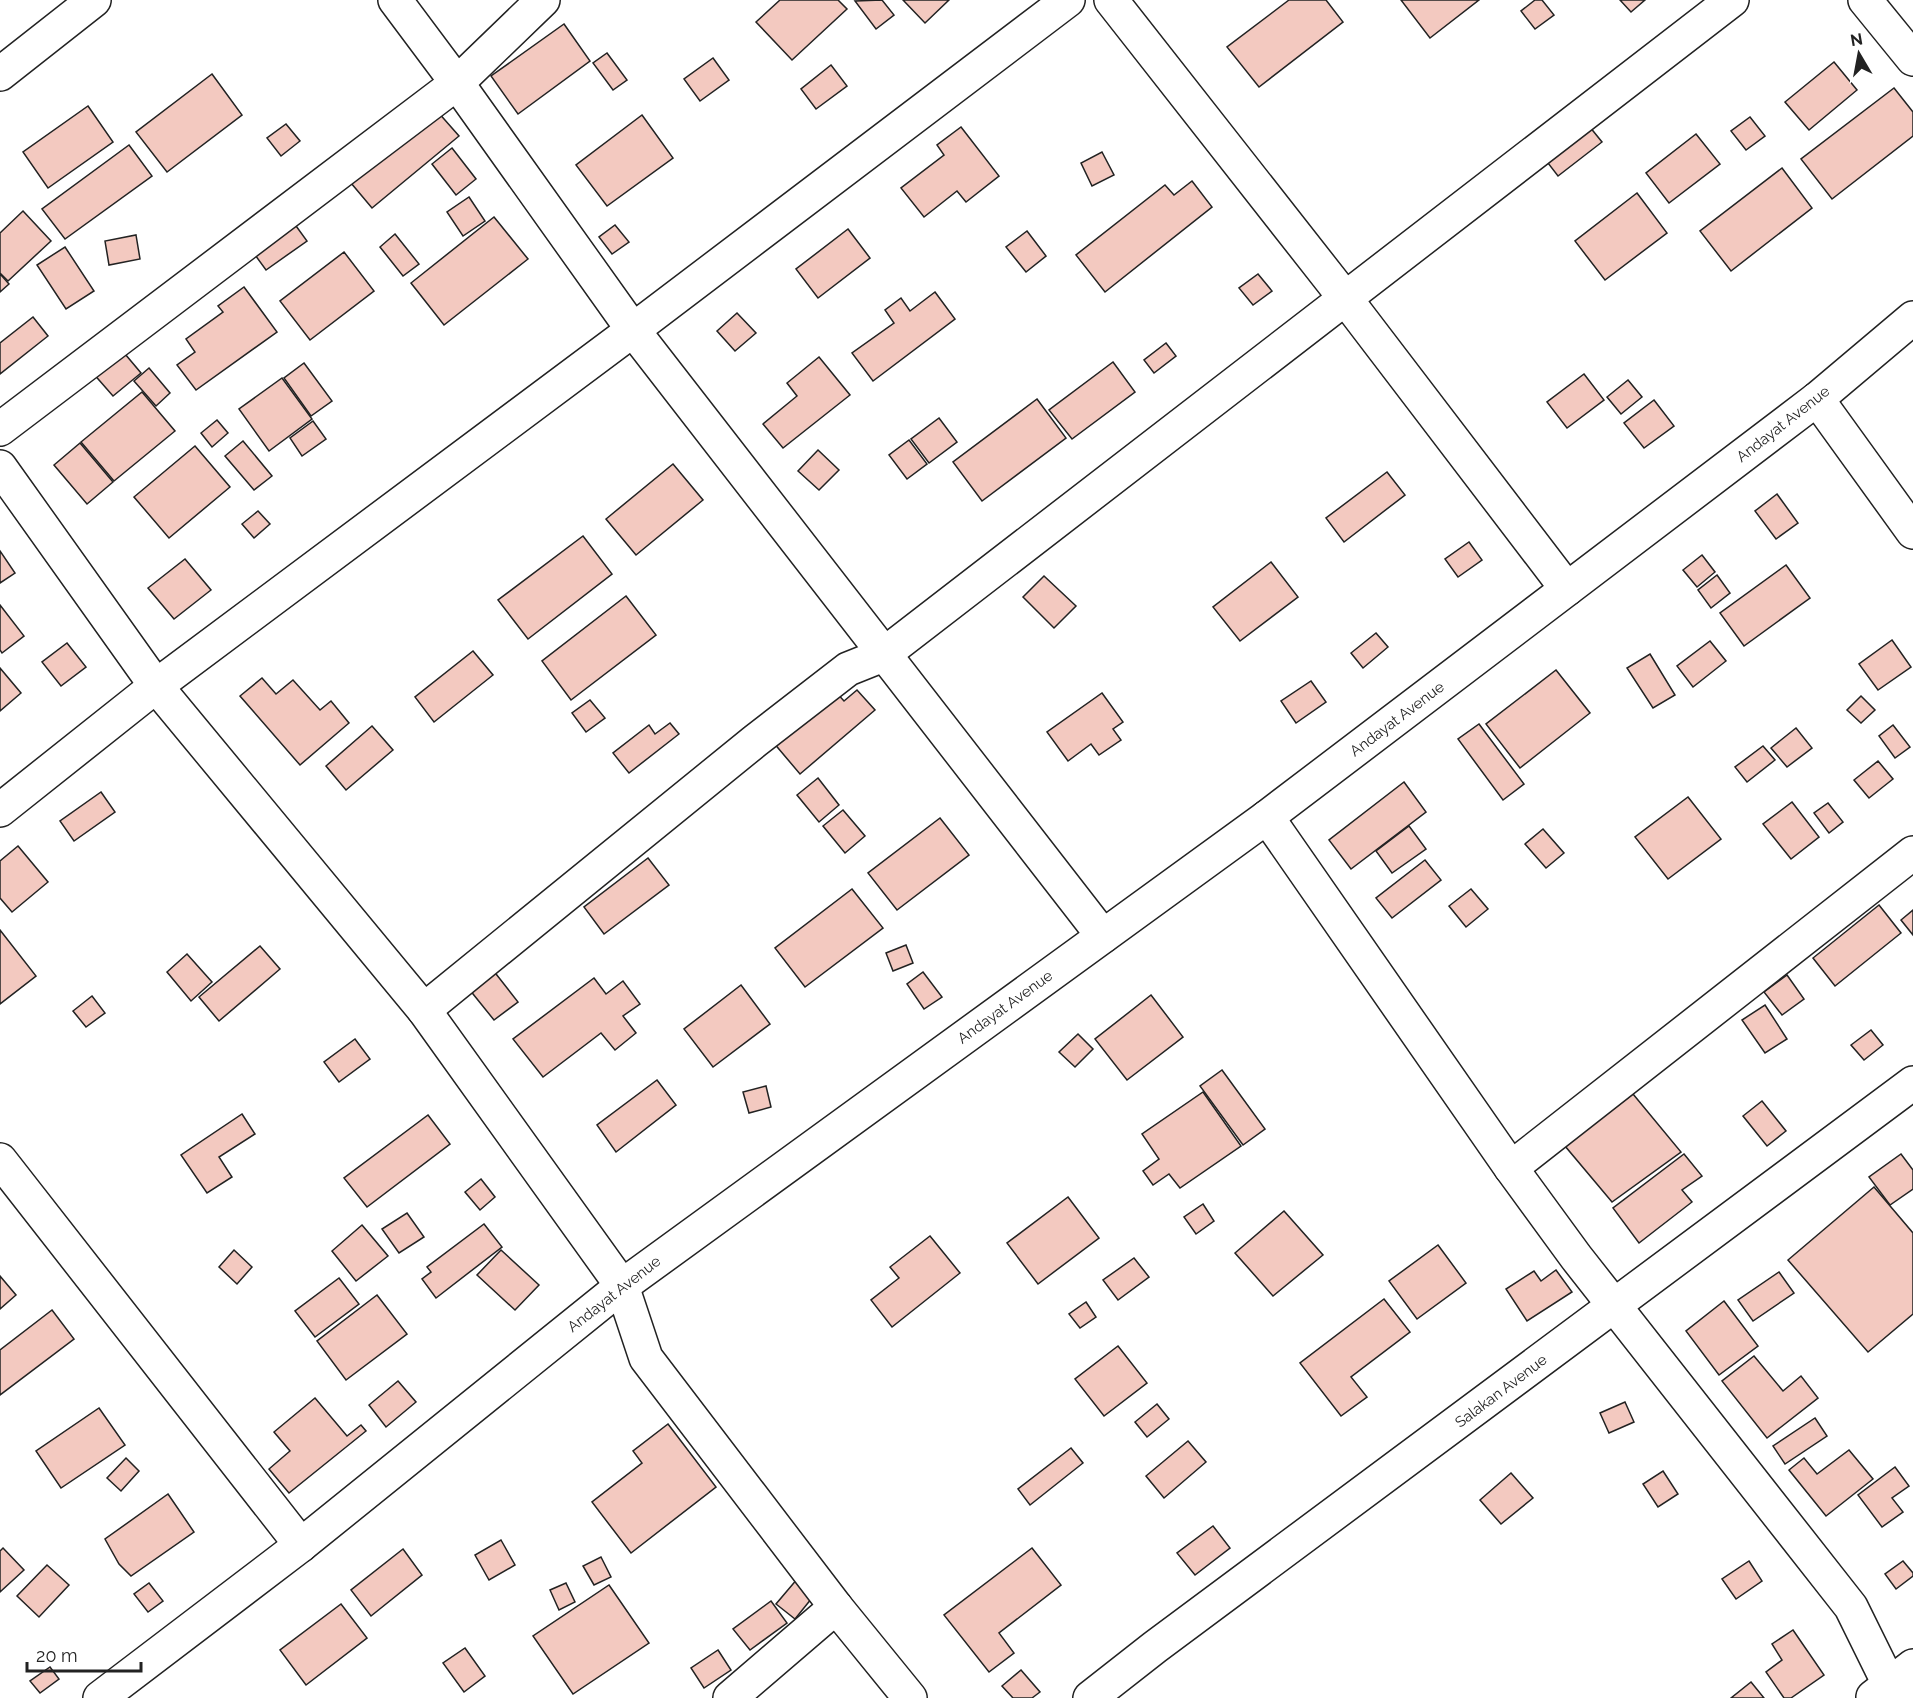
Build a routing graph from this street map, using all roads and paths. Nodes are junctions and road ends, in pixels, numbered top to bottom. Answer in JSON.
{"nodes":[{"id":1,"x":94,"y":0,"type":"edge"},
{"id":2,"x":395,"y":0,"type":"edge"},
{"id":3,"x":543,"y":0,"type":"edge"},
{"id":4,"x":1068,"y":0,"type":"edge"},
{"id":5,"x":1111,"y":0,"type":"edge"},
{"id":6,"x":1732,"y":0,"type":"edge"},
{"id":7,"x":1865,"y":0,"type":"edge"},
{"id":8,"x":1913,"y":60,"type":"edge"},
{"id":9,"x":0,"y":74,"type":"edge"},
{"id":10,"x":457,"y":83,"type":"junction"},
{"id":11,"x":1345,"y":298,"type":"junction"},
{"id":12,"x":1913,"y":318,"type":"edge"},
{"id":13,"x":633,"y":330,"type":"junction"},
{"id":14,"x":1817,"y":399,"type":"junction"},
{"id":15,"x":0,"y":429,"type":"edge"},
{"id":16,"x":0,"y":467,"type":"edge"},
{"id":17,"x":1913,"y":532,"type":"edge"},
{"id":18,"x":1567,"y":590,"type":"junction"},
{"id":19,"x":883,"y":655,"type":"junction"},
{"id":20,"x":156,"y":686,"type":"junction"},
{"id":21,"x":0,"y":810,"type":"edge"},
{"id":22,"x":1268,"y":817,"type":"junction"},
{"id":23,"x":1913,"y":853,"type":"edge"},
{"id":24,"x":1103,"y":936,"type":"junction"},
{"id":25,"x":424,"y":1010,"type":"junction"},
{"id":26,"x":1913,"y":1083,"type":"edge"},
{"id":27,"x":1,"y":1163,"type":"edge"},
{"id":28,"x":1511,"y":1168,"type":"junction"},
{"id":29,"x":622,"y":1286,"type":"junction"},
{"id":30,"x":1616,"y":1305,"type":"junction"},
{"id":31,"x":301,"y":1545,"type":"junction"},
{"id":32,"x":836,"y":1607,"type":"junction"},
{"id":33,"x":1894,"y":1687,"type":"edge"},
{"id":34,"x":100,"y":1698,"type":"edge"},
{"id":35,"x":730,"y":1698,"type":"edge"},
{"id":36,"x":910,"y":1698,"type":"edge"},
{"id":37,"x":1090,"y":1698,"type":"edge"}],
"edges":[{"from":1,"to":9,"type":"street"},
{"from":2,"to":10,"type":"street"},
{"from":3,"to":10,"type":"street"},
{"from":4,"to":13,"type":"street"},
{"from":5,"to":11,"type":"street"},
{"from":6,"to":11,"type":"street"},
{"from":7,"to":8,"type":"street"},
{"from":10,"to":13,"type":"street"},
{"from":10,"to":15,"type":"street"},
{"from":11,"to":18,"type":"street"},
{"from":11,"to":19,"type":"street"},
{"from":12,"to":14,"type":"street","name":"Andayat Avenue"},
{"from":13,"to":19,"type":"street"},
{"from":13,"to":20,"type":"street"},
{"from":14,"to":17,"type":"street"},
{"from":14,"to":18,"type":"street","name":"Andayat Avenue"},
{"from":16,"to":20,"type":"street"},
{"from":18,"to":22,"type":"street","name":"Andayat Avenue"},
{"from":19,"to":24,"type":"street"},
{"from":19,"to":25,"type":"street"},
{"from":20,"to":21,"type":"street"},
{"from":20,"to":25,"type":"street"},
{"from":22,"to":24,"type":"street","name":"Andayat Avenue"},
{"from":22,"to":28,"type":"street"},
{"from":23,"to":28,"type":"street"},
{"from":24,"to":29,"type":"street","name":"Andayat Avenue"},
{"from":25,"to":29,"type":"street"},
{"from":26,"to":30,"type":"street","name":"Salakan Avenue"},
{"from":27,"to":31,"type":"street"},
{"from":28,"to":30,"type":"street"},
{"from":29,"to":31,"type":"street","name":"Andayat Avenue"},
{"from":29,"to":32,"type":"street"},
{"from":30,"to":33,"type":"street"},
{"from":30,"to":37,"type":"street","name":"Salakan Avenue"},
{"from":31,"to":34,"type":"street","name":"Andayat Avenue"},
{"from":32,"to":35,"type":"street"},
{"from":32,"to":36,"type":"street"}]}
